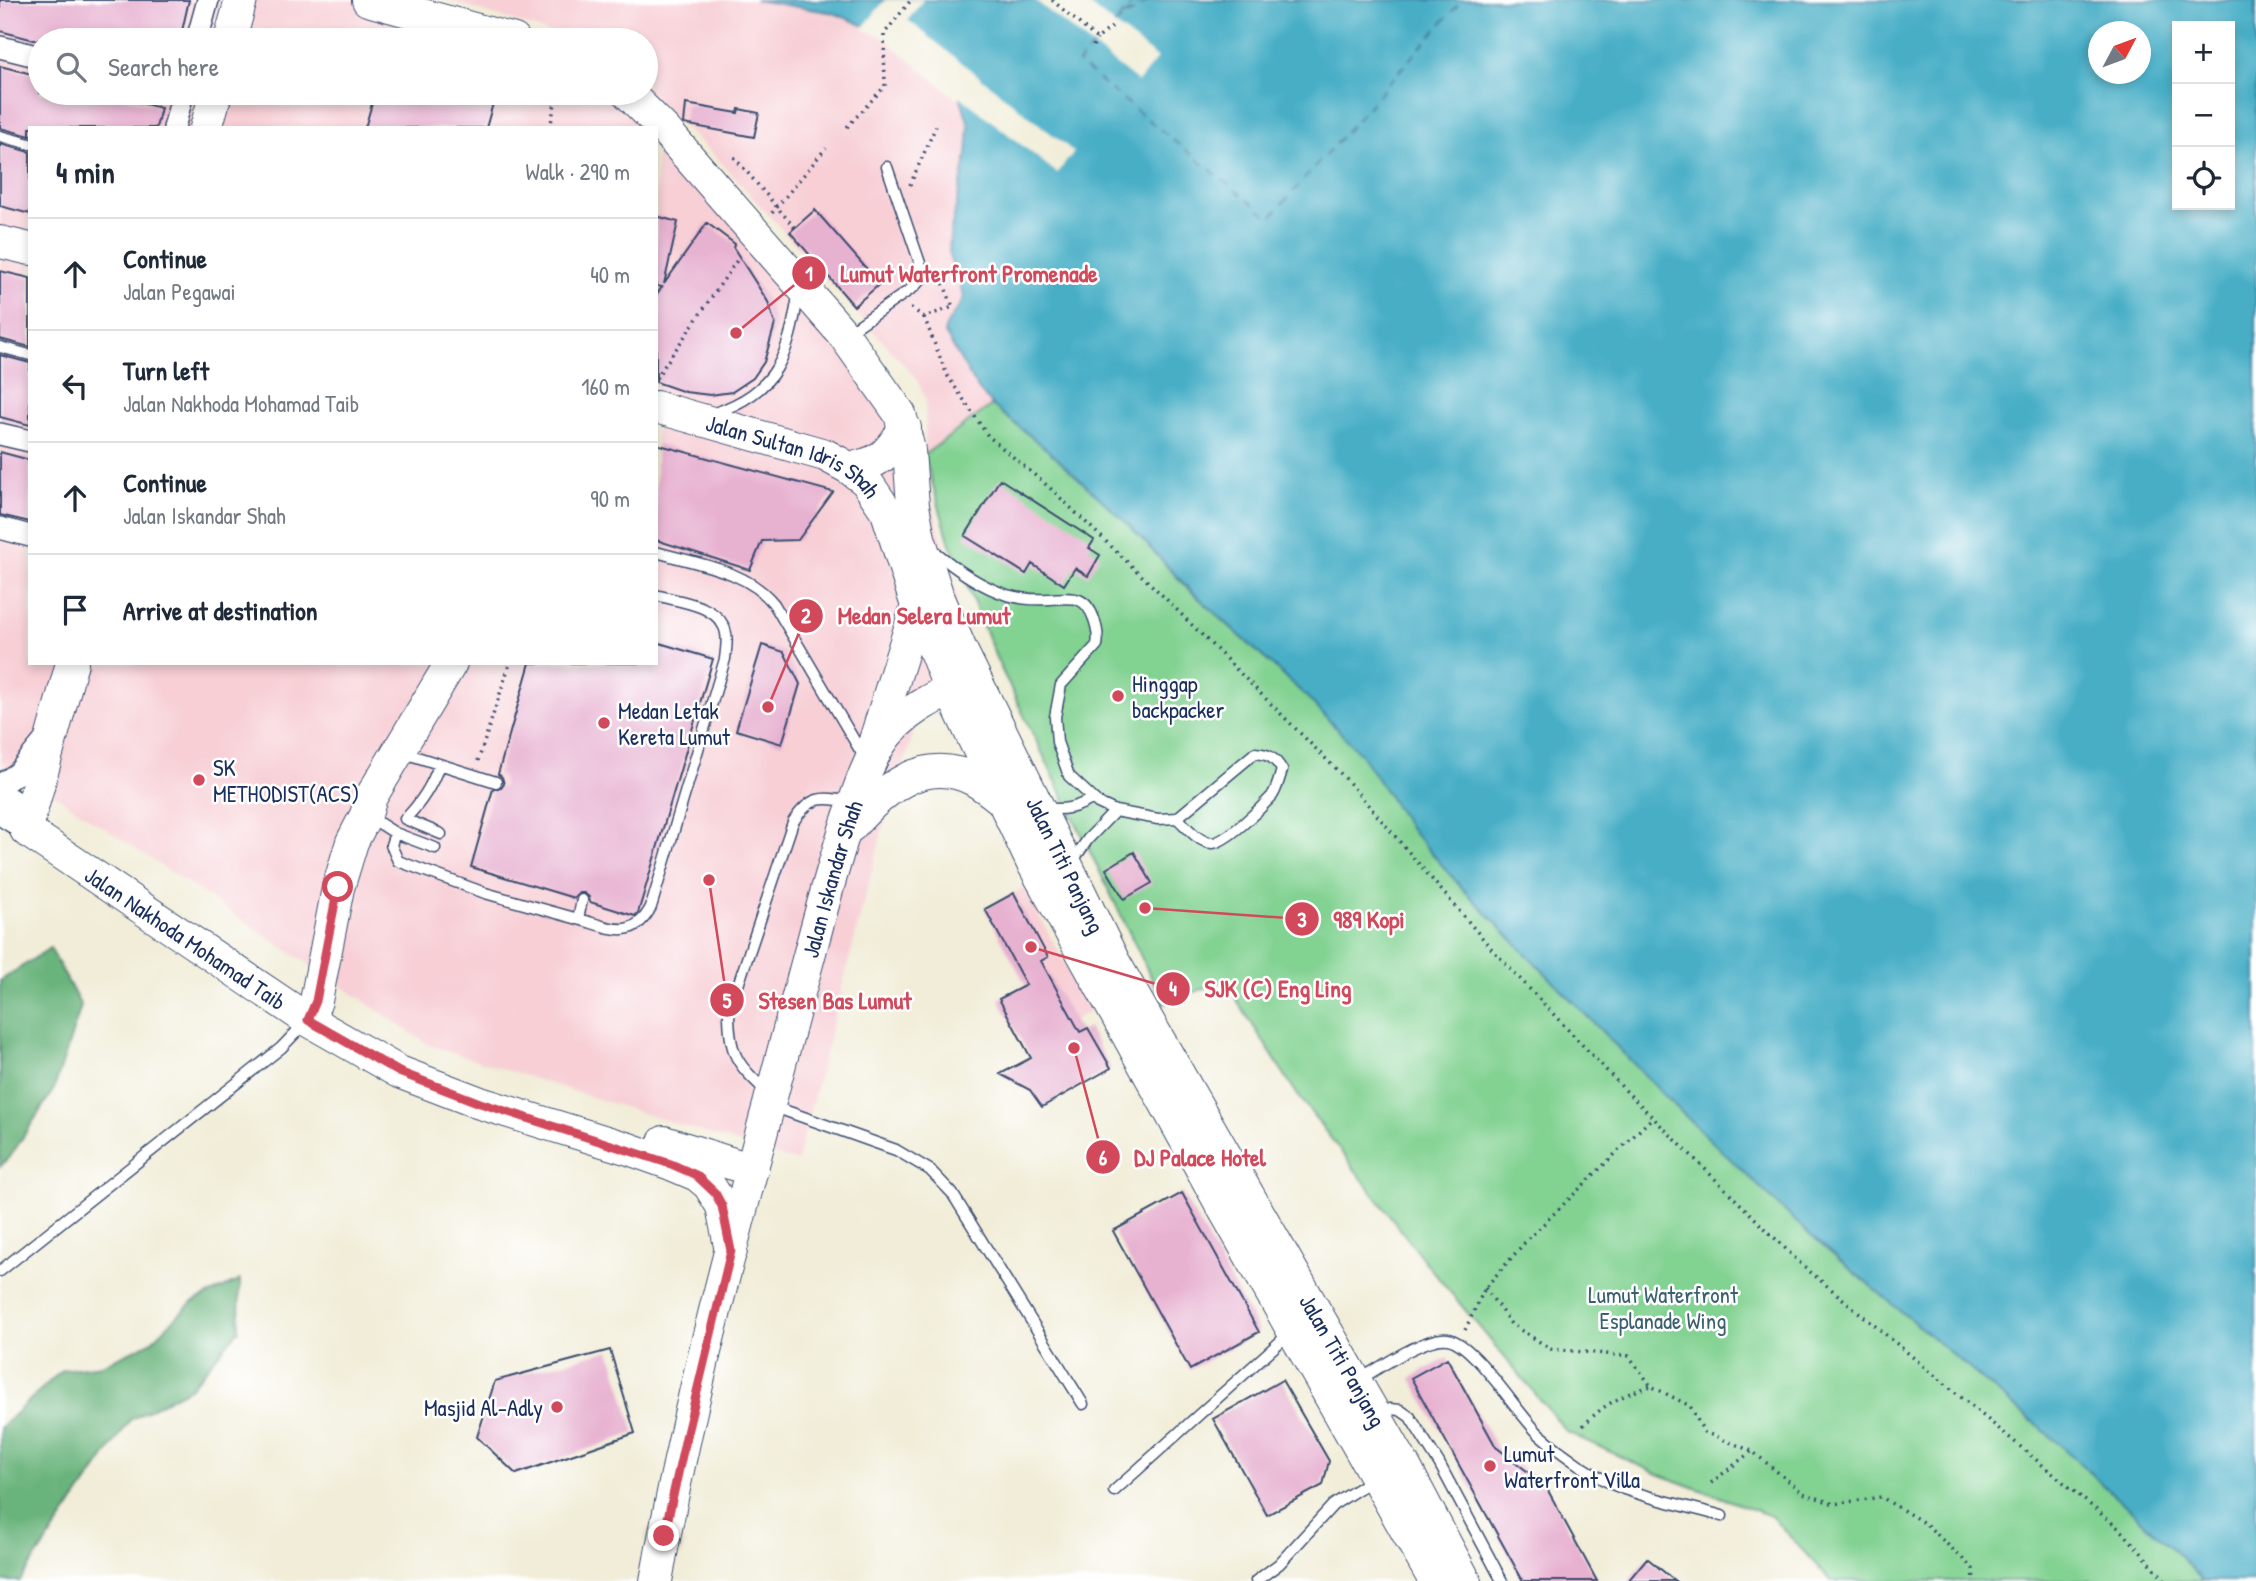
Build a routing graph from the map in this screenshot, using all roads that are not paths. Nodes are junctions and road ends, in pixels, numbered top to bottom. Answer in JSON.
{"nodes":[{"id":1,"x":208,"y":0,"type":"edge"},
{"id":2,"x":241,"y":0,"type":"edge"},
{"id":3,"x":368,"y":0,"type":"edge"},
{"id":4,"x":200,"y":28,"type":"edge"},
{"id":5,"x":233,"y":28,"type":"edge"},
{"id":6,"x":470,"y":28,"type":"edge"},
{"id":7,"x":0,"y":47,"type":"edge"},
{"id":8,"x":28,"y":54,"type":"edge"},
{"id":9,"x":193,"y":105,"type":"edge"},
{"id":10,"x":640,"y":105,"type":"edge"},
{"id":11,"x":176,"y":126,"type":"edge"},
{"id":12,"x":0,"y":136,"type":"edge"},
{"id":13,"x":28,"y":143,"type":"edge"},
{"id":14,"x":887,"y":166,"type":"dead end"},
{"id":15,"x":800,"y":285,"type":"junction"},
{"id":16,"x":835,"y":325,"type":"junction"},
{"id":17,"x":0,"y":347,"type":"edge"},
{"id":18,"x":28,"y":354,"type":"edge"},
{"id":19,"x":658,"y":408,"type":"edge"},
{"id":20,"x":698,"y":419,"type":"junction"},
{"id":21,"x":905,"y":428,"type":"junction"},
{"id":22,"x":0,"y":434,"type":"edge"},
{"id":23,"x":28,"y":441,"type":"edge"},
{"id":24,"x":849,"y":468,"type":"junction"},
{"id":25,"x":0,"y":528,"type":"edge"},
{"id":26,"x":28,"y":535,"type":"edge"},
{"id":27,"x":908,"y":540,"type":"junction"},
{"id":28,"x":658,"y":552,"type":"edge"},
{"id":29,"x":658,"y":596,"type":"edge"},
{"id":30,"x":917,"y":606,"type":"junction"},
{"id":31,"x":71,"y":665,"type":"edge"},
{"id":32,"x":450,"y":665,"type":"edge"},
{"id":33,"x":963,"y":684,"type":"junction"},
{"id":34,"x":55,"y":728,"type":"junction"},
{"id":35,"x":398,"y":751,"type":"junction"},
{"id":36,"x":439,"y":765,"type":"junction"},
{"id":37,"x":495,"y":782,"type":"dead end"},
{"id":38,"x":861,"y":783,"type":"junction"},
{"id":39,"x":0,"y":785,"type":"edge"},
{"id":40,"x":0,"y":795,"type":"edge"},
{"id":41,"x":1093,"y":798,"type":"junction"},
{"id":42,"x":1001,"y":799,"type":"junction"},
{"id":43,"x":1038,"y":806,"type":"junction"},
{"id":44,"x":1115,"y":811,"type":"junction"},
{"id":45,"x":366,"y":815,"type":"junction"},
{"id":46,"x":1177,"y":818,"type":"junction"},
{"id":47,"x":19,"y":819,"type":"edge"},
{"id":48,"x":395,"y":833,"type":"junction"},
{"id":49,"x":441,"y":834,"type":"dead end"},
{"id":50,"x":843,"y":835,"type":"junction"},
{"id":51,"x":435,"y":848,"type":"dead end"},
{"id":52,"x":1068,"y":868,"type":"junction"},
{"id":53,"x":582,"y":900,"type":"dead end"},
{"id":54,"x":578,"y":919,"type":"junction"},
{"id":55,"x":312,"y":1011,"type":"junction"},
{"id":56,"x":769,"y":1104,"type":"junction"},
{"id":57,"x":689,"y":1150,"type":"junction"},
{"id":58,"x":752,"y":1170,"type":"junction"},
{"id":59,"x":731,"y":1251,"type":"junction"},
{"id":60,"x":0,"y":1271,"type":"edge"},
{"id":61,"x":1305,"y":1324,"type":"junction"},
{"id":62,"x":1355,"y":1382,"type":"junction"},
{"id":63,"x":1083,"y":1404,"type":"dead end"},
{"id":64,"x":1374,"y":1414,"type":"junction"},
{"id":65,"x":1377,"y":1476,"type":"junction"},
{"id":66,"x":1114,"y":1491,"type":"dead end"},
{"id":67,"x":1722,"y":1516,"type":"dead end"},
{"id":68,"x":656,"y":1581,"type":"edge"},
{"id":69,"x":1256,"y":1581,"type":"edge"},
{"id":70,"x":1435,"y":1581,"type":"edge"},
{"id":71,"x":1465,"y":1581,"type":"edge"},
{"id":72,"x":1502,"y":1581,"type":"edge"}],
"edges":[{"from":1,"to":4,"type":"street"},
{"from":2,"to":5,"type":"street"},
{"from":3,"to":6,"type":"street"},
{"from":7,"to":8,"type":"street"},
{"from":9,"to":11,"type":"street"},
{"from":10,"to":15,"type":"street","name":"Jalan Titi Panjang"},
{"from":12,"to":13,"type":"lane"},
{"from":14,"to":16,"type":"lane"},
{"from":15,"to":16,"type":"street","name":"Jalan Titi Panjang"},
{"from":15,"to":20,"type":"lane"},
{"from":16,"to":21,"type":"street","name":"Jalan Titi Panjang"},
{"from":17,"to":18,"type":"lane"},
{"from":19,"to":20,"type":"street","name":"Jalan Sultan Idris Shah"},
{"from":20,"to":24,"type":"street","name":"Jalan Sultan Idris Shah"},
{"from":21,"to":24,"type":"street"},
{"from":21,"to":27,"type":"street","name":"Jalan Titi Panjang"},
{"from":22,"to":23,"type":"street"},
{"from":24,"to":27,"type":"street","name":"Jalan Sultan Idris Shah"},
{"from":25,"to":26,"type":"street"},
{"from":27,"to":30,"type":"street","name":"Jalan Titi Panjang"},
{"from":27,"to":33,"type":"street","name":"Jalan Titi Panjang"},
{"from":27,"to":41,"type":"lane"},
{"from":28,"to":38,"type":"lane"},
{"from":29,"to":54,"type":"lane"},
{"from":30,"to":33,"type":"street","name":"Jalan Titi Panjang"},
{"from":30,"to":38,"type":"street"},
{"from":31,"to":34,"type":"street"},
{"from":32,"to":35,"type":"street"},
{"from":33,"to":38,"type":"street","name":"Jalan Iskandar Shah"},
{"from":33,"to":42,"type":"street","name":"Jalan Titi Panjang"},
{"from":33,"to":43,"type":"street","name":"Jalan Titi Panjang"},
{"from":34,"to":39,"type":"street"},
{"from":34,"to":47,"type":"street"},
{"from":35,"to":36,"type":"lane"},
{"from":35,"to":45,"type":"street"},
{"from":36,"to":37,"type":"lane"},
{"from":36,"to":49,"type":"lane"},
{"from":38,"to":50,"type":"street","name":"Jalan Iskandar Shah"},
{"from":38,"to":56,"type":"lane"},
{"from":40,"to":47,"type":"street"},
{"from":41,"to":43,"type":"lane"},
{"from":41,"to":44,"type":"lane"},
{"from":42,"to":50,"type":"street"},
{"from":42,"to":61,"type":"street","name":"Jalan Titi Panjang"},
{"from":43,"to":52,"type":"street","name":"Jalan Titi Panjang"},
{"from":44,"to":46,"type":"lane"},
{"from":44,"to":52,"type":"lane"},
{"from":45,"to":48,"type":"lane"},
{"from":45,"to":55,"type":"street"},
{"from":46,"to":46,"type":"lane"},
{"from":47,"to":55,"type":"street","name":"Jalan Nakhoda Mohamad Taib"},
{"from":48,"to":51,"type":"lane"},
{"from":48,"to":54,"type":"lane"},
{"from":50,"to":56,"type":"street","name":"Jalan Iskandar Shah"},
{"from":52,"to":61,"type":"street","name":"Jalan Titi Panjang"},
{"from":53,"to":54,"type":"lane"},
{"from":55,"to":57,"type":"street","name":"Jalan Nakhoda Mohamad Taib"},
{"from":55,"to":59,"type":"street","name":"Jalan Nakhoda Mohamad Taib"},
{"from":55,"to":60,"type":"lane"},
{"from":56,"to":57,"type":"street"},
{"from":56,"to":58,"type":"street","name":"Jalan Iskandar Shah"},
{"from":56,"to":63,"type":"lane"},
{"from":57,"to":58,"type":"street","name":"Jalan Nakhoda Mohamad Taib"},
{"from":58,"to":59,"type":"street","name":"Jalan Iskandar Shah"},
{"from":59,"to":68,"type":"street","name":"Jalan Iskandar Shah"},
{"from":61,"to":62,"type":"street","name":"Jalan Titi Panjang"},
{"from":61,"to":65,"type":"street","name":"Jalan Titi Panjang"},
{"from":61,"to":66,"type":"lane"},
{"from":62,"to":64,"type":"street","name":"Jalan Titi Panjang"},
{"from":62,"to":67,"type":"lane"},
{"from":64,"to":71,"type":"street","name":"Jalan Titi Panjang"},
{"from":64,"to":72,"type":"lane"},
{"from":65,"to":69,"type":"lane"},
{"from":65,"to":70,"type":"street","name":"Jalan Titi Panjang"}]}
